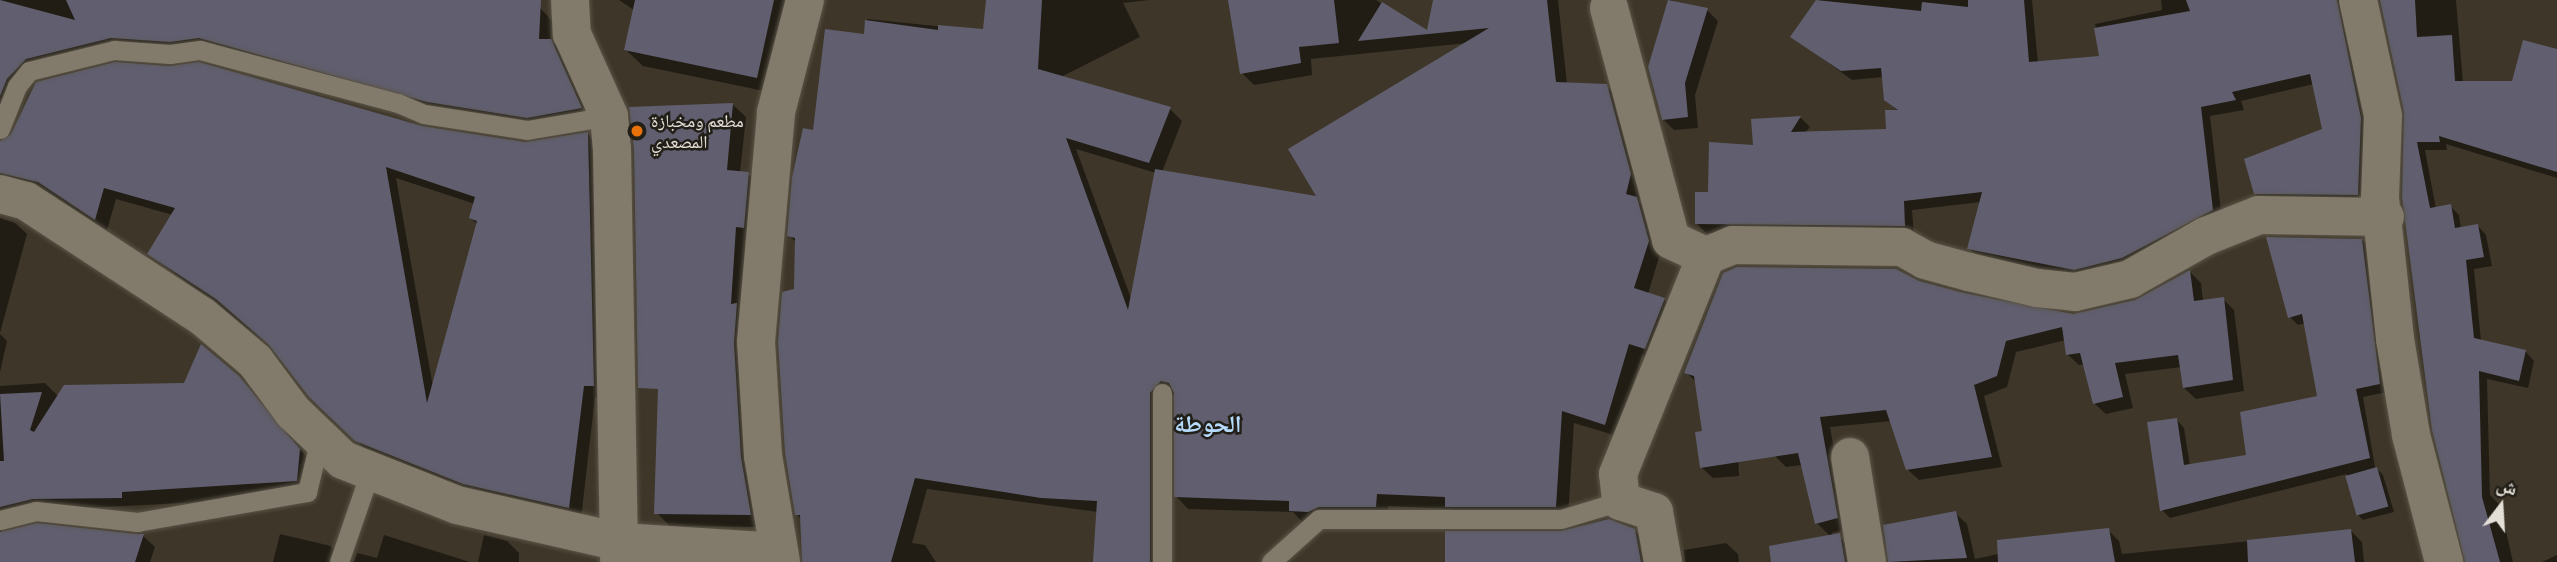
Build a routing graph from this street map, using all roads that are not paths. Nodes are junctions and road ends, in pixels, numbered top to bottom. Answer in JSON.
{"nodes":[{"id":1,"x":570,"y":0,"type":"edge"},
{"id":2,"x":805,"y":0,"type":"edge"},
{"id":3,"x":2358,"y":0,"type":"edge"},
{"id":4,"x":1609,"y":8,"type":"dead end"},
{"id":5,"x":609,"y":116,"type":"junction"},
{"id":6,"x":0,"y":129,"type":"edge"},
{"id":7,"x":0,"y":194,"type":"edge"},
{"id":8,"x":2385,"y":217,"type":"junction"},
{"id":9,"x":1706,"y":256,"type":"junction"},
{"id":10,"x":1162,"y":393,"type":"dead end"},
{"id":11,"x":320,"y":438,"type":"junction"},
{"id":12,"x":1850,"y":457,"type":"dead end"},
{"id":13,"x":370,"y":472,"type":"junction"},
{"id":14,"x":1621,"y":501,"type":"junction"},
{"id":15,"x":0,"y":520,"type":"edge"},
{"id":16,"x":619,"y":552,"type":"edge"},
{"id":17,"x":779,"y":557,"type":"edge"},
{"id":18,"x":339,"y":562,"type":"edge"},
{"id":19,"x":1161,"y":562,"type":"edge"},
{"id":20,"x":1270,"y":562,"type":"edge"},
{"id":21,"x":1663,"y":562,"type":"edge"},
{"id":22,"x":1867,"y":562,"type":"edge"},
{"id":23,"x":2444,"y":562,"type":"edge"}],
"edges":[{"from":1,"to":5,"type":"street"},
{"from":2,"to":17,"type":"street"},
{"from":3,"to":8,"type":"street"},
{"from":4,"to":9,"type":"street"},
{"from":5,"to":6,"type":"lane"},
{"from":5,"to":16,"type":"street"},
{"from":7,"to":11,"type":"street"},
{"from":8,"to":9,"type":"street"},
{"from":8,"to":23,"type":"street"},
{"from":9,"to":14,"type":"street"},
{"from":10,"to":19,"type":"lane"},
{"from":11,"to":13,"type":"street"},
{"from":11,"to":15,"type":"lane"},
{"from":12,"to":22,"type":"street"},
{"from":13,"to":16,"type":"street"},
{"from":13,"to":18,"type":"lane"},
{"from":14,"to":20,"type":"lane"},
{"from":14,"to":21,"type":"street"},
{"from":16,"to":17,"type":"street"}]}
